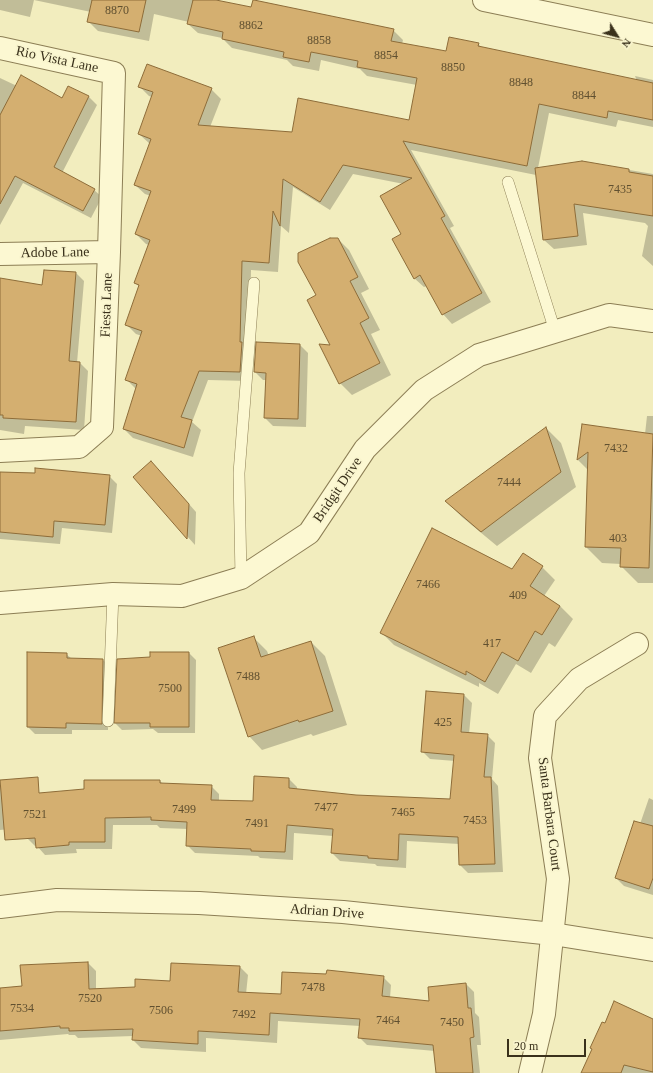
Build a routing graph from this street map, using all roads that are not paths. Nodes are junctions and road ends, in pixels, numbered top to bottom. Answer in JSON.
{"nodes":[{"id":1,"x":484,"y":0,"type":"edge"},
{"id":2,"x":653,"y":35,"type":"edge"},
{"id":3,"x":0,"y":48,"type":"edge"},
{"id":4,"x":114,"y":73,"type":"joint"},
{"id":5,"x":508,"y":182,"type":"dead end"},
{"id":6,"x":109,"y":252,"type":"junction"},
{"id":7,"x":0,"y":254,"type":"edge"},
{"id":8,"x":254,"y":283,"type":"dead end"},
{"id":9,"x":653,"y":320,"type":"edge"},
{"id":10,"x":555,"y":331,"type":"junction"},
{"id":11,"x":0,"y":451,"type":"edge"},
{"id":12,"x":240,"y":578,"type":"junction"},
{"id":13,"x":113,"y":594,"type":"junction"},
{"id":14,"x":0,"y":603,"type":"edge"},
{"id":15,"x":637,"y":644,"type":"dead end"},
{"id":16,"x":108,"y":721,"type":"dead end"},
{"id":17,"x":0,"y":907,"type":"edge"},
{"id":18,"x":553,"y":934,"type":"junction"},
{"id":19,"x":653,"y":950,"type":"edge"},
{"id":20,"x":530,"y":1073,"type":"edge"}],
"edges":[{"from":1,"to":2,"type":"street"},
{"from":3,"to":4,"type":"street","name":"Rio Vista Lane"},
{"from":4,"to":6,"type":"street","name":"Fiesta Lane"},
{"from":5,"to":10,"type":"lane"},
{"from":6,"to":7,"type":"street","name":"Adobe Lane"},
{"from":6,"to":11,"type":"street","name":"Fiesta Lane"},
{"from":8,"to":12,"type":"lane"},
{"from":9,"to":10,"type":"street","name":"Bridgit Drive"},
{"from":10,"to":12,"type":"street","name":"Bridgit Drive"},
{"from":12,"to":13,"type":"street","name":"Bridgit Drive"},
{"from":13,"to":14,"type":"street","name":"Bridgit Drive"},
{"from":13,"to":16,"type":"lane"},
{"from":15,"to":18,"type":"street","name":"Santa Barbara Court"},
{"from":17,"to":18,"type":"street","name":"Adrian Drive"},
{"from":18,"to":19,"type":"street","name":"Adrian Drive"},
{"from":18,"to":20,"type":"street","name":"Santa Barbara Court"}]}
